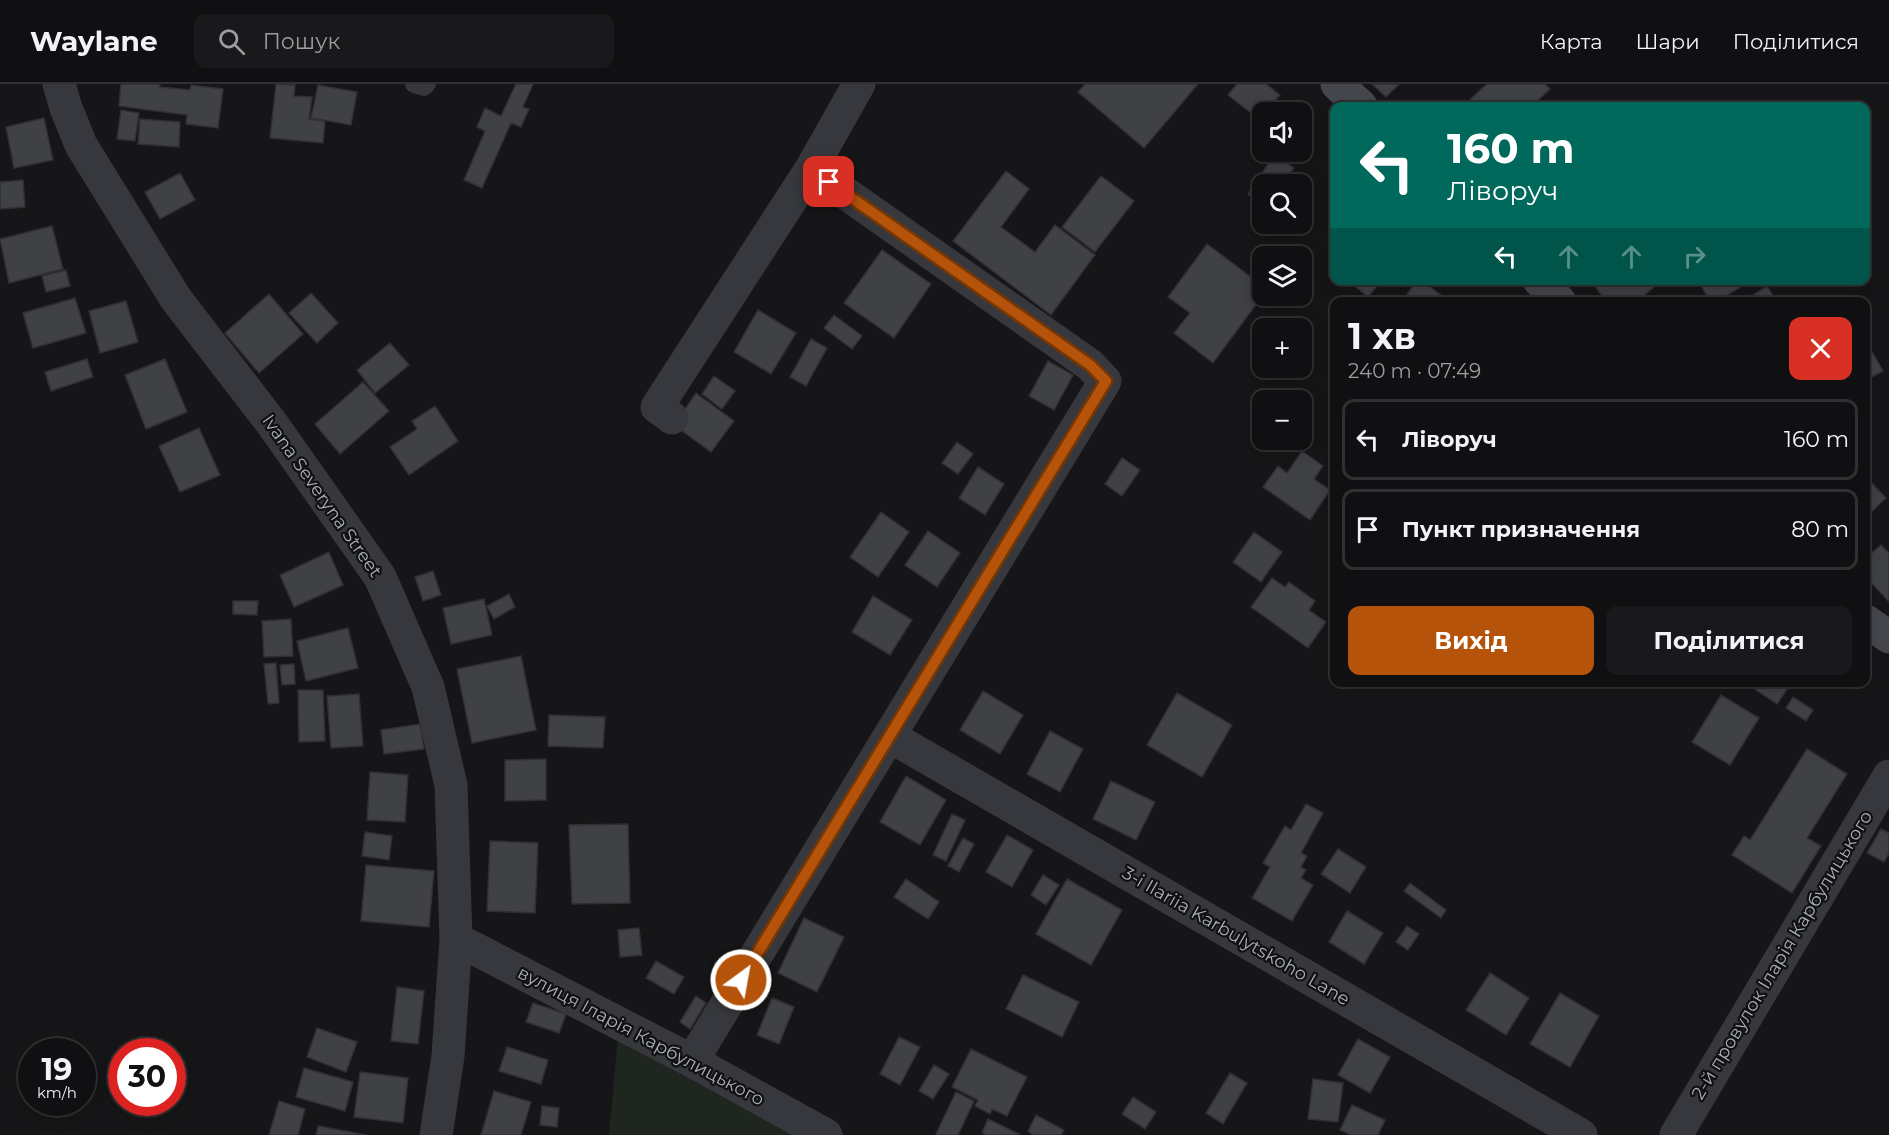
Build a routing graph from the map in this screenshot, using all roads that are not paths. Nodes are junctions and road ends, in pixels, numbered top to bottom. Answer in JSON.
{"nodes":[{"id":1,"x":60,"y":84,"type":"edge"},
{"id":2,"x":414,"y":84,"type":"edge"},
{"id":3,"x":427,"y":84,"type":"edge"},
{"id":4,"x":859,"y":84,"type":"edge"},
{"id":5,"x":1337,"y":84,"type":"edge"},
{"id":6,"x":1357,"y":102,"type":"edge"},
{"id":7,"x":811,"y":169,"type":"junction"},
{"id":8,"x":1544,"y":285,"type":"edge"},
{"id":9,"x":1555,"y":297,"type":"edge"},
{"id":10,"x":672,"y":417,"type":"dead end"},
{"id":11,"x":1870,"y":624,"type":"edge"},
{"id":12,"x":1889,"y":638,"type":"edge"},
{"id":13,"x":891,"y":737,"type":"junction"},
{"id":14,"x":1889,"y":776,"type":"edge"},
{"id":15,"x":456,"y":939,"type":"junction"},
{"id":16,"x":692,"y":1061,"type":"junction"},
{"id":17,"x":436,"y":1135,"type":"edge"},
{"id":18,"x":826,"y":1135,"type":"edge"},
{"id":19,"x":1581,"y":1135,"type":"edge"},
{"id":20,"x":1676,"y":1135,"type":"edge"}],
"edges":[{"from":1,"to":15,"type":"street","name":"Ivana Severyna Street"},
{"from":2,"to":3,"type":"lane"},
{"from":4,"to":7,"type":"street"},
{"from":5,"to":6,"type":"main road"},
{"from":7,"to":10,"type":"street"},
{"from":7,"to":13,"type":"street"},
{"from":8,"to":9,"type":"main road"},
{"from":11,"to":12,"type":"main road"},
{"from":13,"to":16,"type":"street"},
{"from":13,"to":19,"type":"street","name":"3-i Ilariia Karbulytskoho Lane"},
{"from":14,"to":20,"type":"street","name":"2-й провулок Іларія Карбулицького"},
{"from":15,"to":16,"type":"street","name":"вулиця Іларія Карбулицького"},
{"from":15,"to":17,"type":"street","name":"Ivana Severyna Street"},
{"from":16,"to":18,"type":"street","name":"вулиця Іларія Карбулицького"}]}
